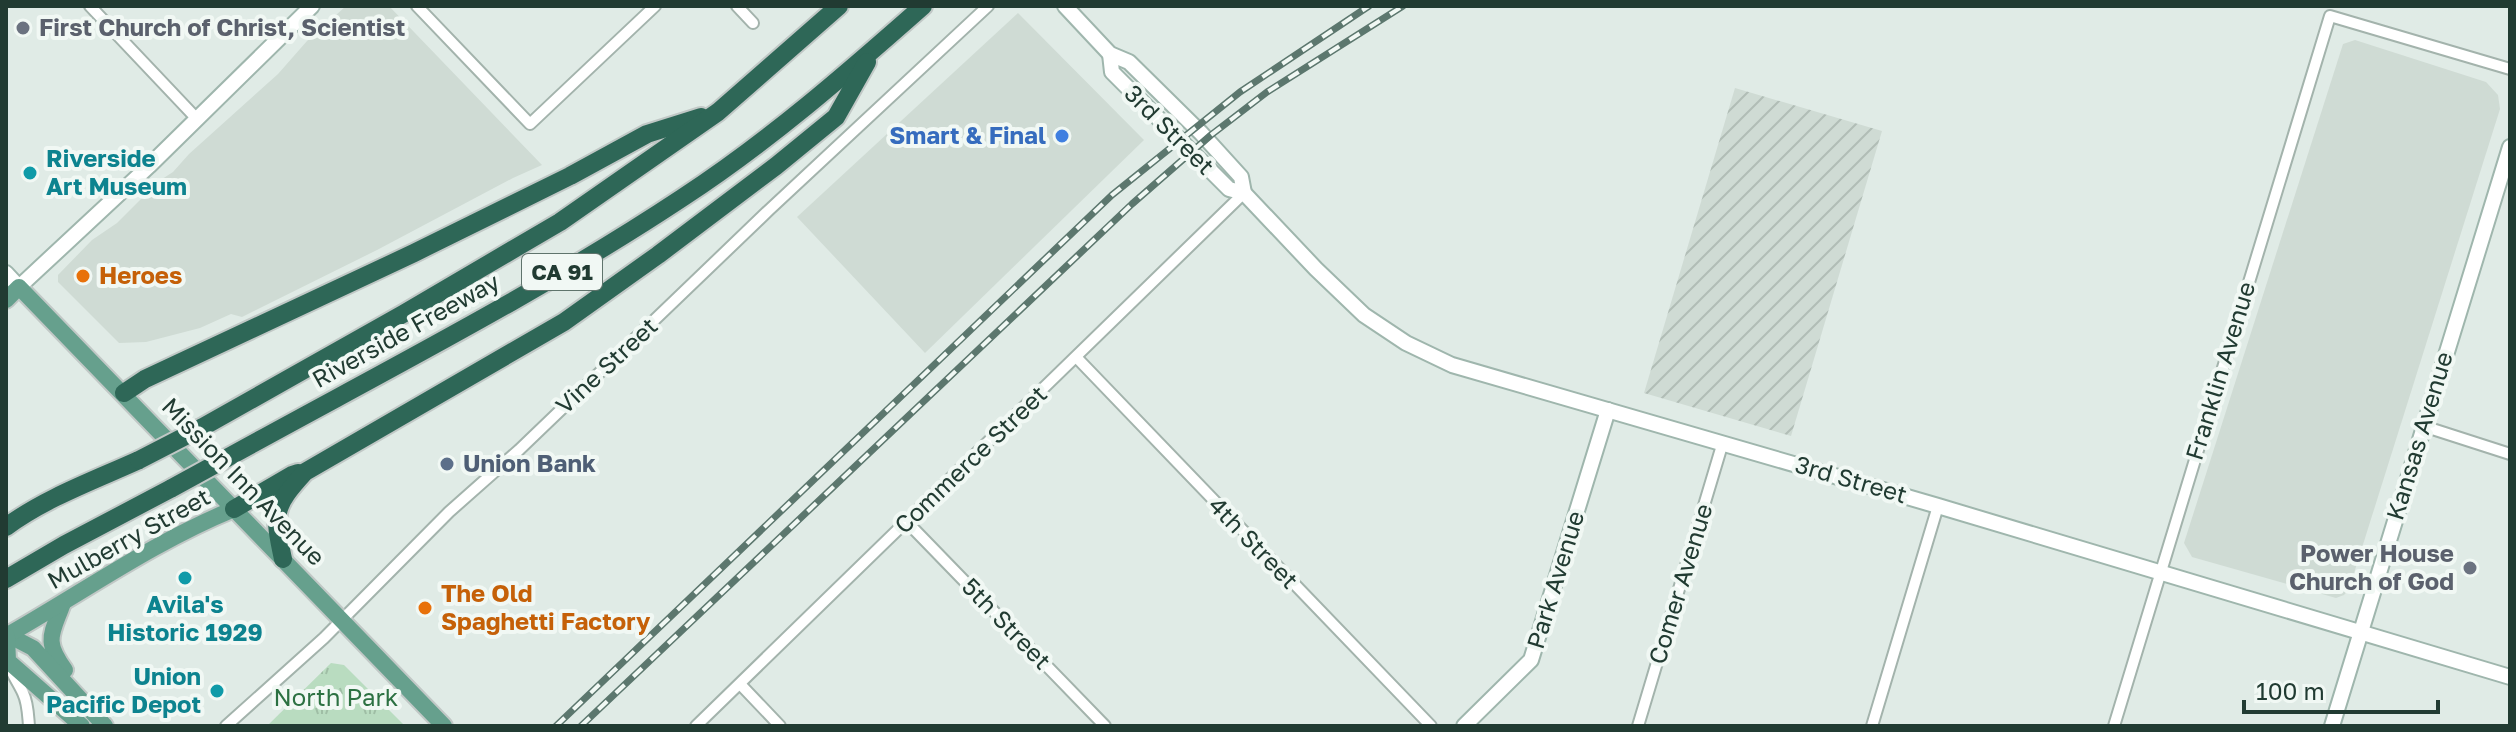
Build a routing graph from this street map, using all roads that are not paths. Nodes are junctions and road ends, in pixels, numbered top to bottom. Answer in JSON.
{"nodes":[{"id":1,"x":90,"y":6,"type":"edge"},
{"id":2,"x":312,"y":6,"type":"edge"},
{"id":3,"x":417,"y":6,"type":"edge"},
{"id":4,"x":655,"y":6,"type":"edge"},
{"id":5,"x":737,"y":6,"type":"edge"},
{"id":6,"x":839,"y":6,"type":"edge"},
{"id":7,"x":923,"y":6,"type":"edge"},
{"id":8,"x":988,"y":6,"type":"edge"},
{"id":9,"x":1065,"y":6,"type":"edge"},
{"id":10,"x":753,"y":23,"type":"dead end"},
{"id":11,"x":874,"y":49,"type":"junction"},
{"id":12,"x":2510,"y":69,"type":"edge"},
{"id":13,"x":718,"y":112,"type":"junction"},
{"id":14,"x":197,"y":119,"type":"junction"},
{"id":15,"x":2510,"y":147,"type":"edge"},
{"id":16,"x":1244,"y":193,"type":"junction"},
{"id":17,"x":6,"y":273,"type":"edge"},
{"id":18,"x":19,"y":287,"type":"junction"},
{"id":19,"x":6,"y":300,"type":"edge"},
{"id":20,"x":1077,"y":358,"type":"junction"},
{"id":21,"x":124,"y":393,"type":"junction"},
{"id":22,"x":1608,"y":410,"type":"junction"},
{"id":23,"x":2423,"y":426,"type":"junction"},
{"id":24,"x":1723,"y":442,"type":"junction"},
{"id":25,"x":2510,"y":454,"type":"edge"},
{"id":26,"x":305,"y":472,"type":"junction"},
{"id":27,"x":1938,"y":506,"type":"junction"},
{"id":28,"x":234,"y":509,"type":"junction"},
{"id":29,"x":10,"y":521,"type":"edge"},
{"id":30,"x":907,"y":522,"type":"junction"},
{"id":31,"x":283,"y":559,"type":"junction"},
{"id":32,"x":2160,"y":573,"type":"junction"},
{"id":33,"x":6,"y":579,"type":"edge"},
{"id":34,"x":63,"y":603,"type":"junction"},
{"id":35,"x":341,"y":619,"type":"junction"},
{"id":36,"x":2359,"y":632,"type":"junction"},
{"id":37,"x":6,"y":635,"type":"edge"},
{"id":38,"x":8,"y":661,"type":"edge"},
{"id":39,"x":2510,"y":677,"type":"edge"},
{"id":40,"x":740,"y":684,"type":"junction"},
{"id":41,"x":77,"y":696,"type":"junction"},
{"id":42,"x":29,"y":726,"type":"edge"},
{"id":43,"x":82,"y":726,"type":"edge"},
{"id":44,"x":105,"y":726,"type":"edge"},
{"id":45,"x":226,"y":726,"type":"edge"},
{"id":46,"x":444,"y":726,"type":"edge"},
{"id":47,"x":696,"y":726,"type":"edge"},
{"id":48,"x":780,"y":726,"type":"edge"},
{"id":49,"x":1105,"y":726,"type":"edge"},
{"id":50,"x":1431,"y":726,"type":"edge"},
{"id":51,"x":1464,"y":726,"type":"edge"},
{"id":52,"x":1638,"y":726,"type":"edge"},
{"id":53,"x":1872,"y":726,"type":"edge"},
{"id":54,"x":2114,"y":726,"type":"edge"},
{"id":55,"x":2332,"y":726,"type":"edge"}],
"edges":[{"from":1,"to":14,"type":"street"},
{"from":2,"to":14,"type":"main road"},
{"from":3,"to":4,"type":"street"},
{"from":5,"to":10,"type":"street"},
{"from":6,"to":13,"type":"highway","name":"Riverside Freeway","number":"CA 91"},
{"from":7,"to":11,"type":"highway","name":"Riverside Freeway","number":"CA 91"},
{"from":8,"to":35,"type":"street","name":"Vine Street"},
{"from":9,"to":16,"type":"main road","name":"3rd Street"},
{"from":11,"to":26,"type":"highway"},
{"from":11,"to":33,"type":"highway","name":"Riverside Freeway","number":"CA 91","bridge":true},
{"from":12,"to":32,"type":"street","name":"Franklin Avenue"},
{"from":13,"to":21,"type":"highway"},
{"from":13,"to":29,"type":"highway","name":"Riverside Freeway","number":"CA 91","bridge":true},
{"from":14,"to":18,"type":"main road"},
{"from":15,"to":23,"type":"main road","name":"Kansas Avenue"},
{"from":16,"to":20,"type":"street","name":"Commerce Street"},
{"from":16,"to":22,"type":"main road","name":"3rd Street"},
{"from":17,"to":18,"type":"main road","name":"Mission Inn Avenue"},
{"from":18,"to":19,"type":"main road"},
{"from":18,"to":21,"type":"main road","name":"Mission Inn Avenue"},
{"from":20,"to":30,"type":"street","name":"Commerce Street"},
{"from":20,"to":50,"type":"street","name":"4th Street"},
{"from":21,"to":28,"type":"main road","name":"Mission Inn Avenue"},
{"from":22,"to":24,"type":"main road","name":"3rd Street"},
{"from":22,"to":51,"type":"main road","name":"Park Avenue"},
{"from":23,"to":25,"type":"street"},
{"from":23,"to":36,"type":"main road","name":"Kansas Avenue"},
{"from":24,"to":27,"type":"main road","name":"3rd Street"},
{"from":24,"to":52,"type":"street","name":"Comer Avenue"},
{"from":26,"to":28,"type":"highway"},
{"from":26,"to":31,"type":"highway"},
{"from":27,"to":32,"type":"main road","name":"3rd Street"},
{"from":27,"to":53,"type":"street"},
{"from":28,"to":31,"type":"main road","name":"Mission Inn Avenue"},
{"from":28,"to":34,"type":"main road","name":"Mulberry Street"},
{"from":30,"to":40,"type":"street","name":"Commerce Street"},
{"from":30,"to":49,"type":"street","name":"5th Street"},
{"from":31,"to":35,"type":"main road","name":"Mission Inn Avenue"},
{"from":32,"to":36,"type":"main road","name":"3rd Street"},
{"from":32,"to":54,"type":"street","name":"Franklin Avenue"},
{"from":34,"to":37,"type":"main road","name":"Mulberry Street"},
{"from":34,"to":41,"type":"main road"},
{"from":35,"to":45,"type":"street","name":"Vine Street"},
{"from":35,"to":46,"type":"main road","name":"Mission Inn Avenue"},
{"from":36,"to":39,"type":"main road","name":"3rd Street"},
{"from":36,"to":55,"type":"main road","name":"Kansas Avenue"},
{"from":37,"to":38,"type":"main road"},
{"from":37,"to":41,"type":"main road"},
{"from":38,"to":42,"type":"street"},
{"from":38,"to":43,"type":"main road"},
{"from":40,"to":47,"type":"street","name":"Commerce Street"},
{"from":40,"to":48,"type":"street"},
{"from":41,"to":44,"type":"main road"}]}
